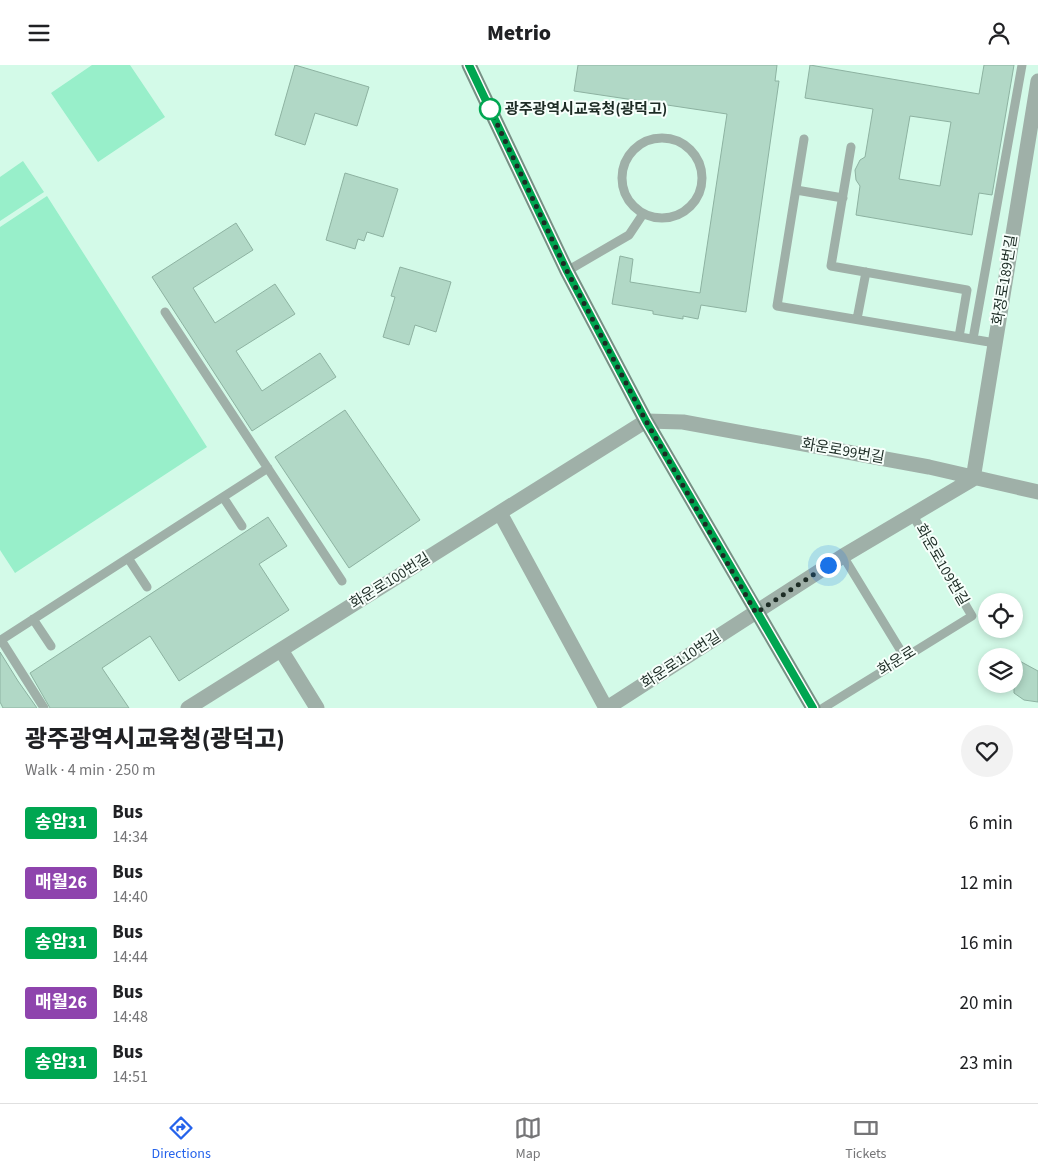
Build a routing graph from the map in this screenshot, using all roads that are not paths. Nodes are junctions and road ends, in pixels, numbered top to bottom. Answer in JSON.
{"nodes":[{"id":1,"x":469,"y":65,"type":"edge"},
{"id":2,"x":1022,"y":65,"type":"edge"},
{"id":3,"x":1038,"y":81,"type":"edge"},
{"id":4,"x":804,"y":139,"type":"dead end"},
{"id":5,"x":851,"y":147,"type":"dead end"},
{"id":6,"x":796,"y":190,"type":"junction"},
{"id":7,"x":843,"y":198,"type":"junction"},
{"id":8,"x":643,"y":214,"type":"junction"},
{"id":9,"x":567,"y":271,"type":"junction"},
{"id":10,"x":866,"y":272,"type":"junction"},
{"id":11,"x":165,"y":312,"type":"dead end"},
{"id":12,"x":857,"y":319,"type":"junction"},
{"id":13,"x":959,"y":337,"type":"junction"},
{"id":14,"x":973,"y":339,"type":"junction"},
{"id":15,"x":995,"y":343,"type":"junction"},
{"id":16,"x":646,"y":421,"type":"junction"},
{"id":17,"x":268,"y":468,"type":"junction"},
{"id":18,"x":974,"y":479,"type":"junction"},
{"id":19,"x":1038,"y":492,"type":"edge"},
{"id":20,"x":223,"y":497,"type":"junction"},
{"id":21,"x":500,"y":513,"type":"junction"},
{"id":22,"x":912,"y":514,"type":"junction"},
{"id":23,"x":242,"y":526,"type":"dead end"},
{"id":24,"x":843,"y":556,"type":"junction"},
{"id":25,"x":128,"y":558,"type":"junction"},
{"id":26,"x":342,"y":581,"type":"dead end"},
{"id":27,"x":147,"y":587,"type":"dead end"},
{"id":28,"x":756,"y":613,"type":"junction"},
{"id":29,"x":972,"y":616,"type":"joint"},
{"id":30,"x":33,"y":619,"type":"junction"},
{"id":31,"x":51,"y":646,"type":"dead end"},
{"id":32,"x":281,"y":650,"type":"junction"},
{"id":33,"x":904,"y":656,"type":"junction"},
{"id":34,"x":212,"y":702,"type":"edge"},
{"id":35,"x":44,"y":708,"type":"edge"},
{"id":36,"x":188,"y":708,"type":"edge"},
{"id":37,"x":317,"y":708,"type":"edge"},
{"id":38,"x":606,"y":708,"type":"edge"},
{"id":39,"x":813,"y":708,"type":"edge"},
{"id":40,"x":823,"y":708,"type":"edge"}],
"edges":[{"from":1,"to":9,"type":"street"},
{"from":2,"to":14,"type":"lane"},
{"from":3,"to":15,"type":"street","name":"화정로189번길"},
{"from":4,"to":6,"type":"lane"},
{"from":5,"to":7,"type":"lane"},
{"from":6,"to":7,"type":"lane"},
{"from":6,"to":12,"type":"lane"},
{"from":7,"to":10,"type":"lane"},
{"from":8,"to":8,"type":"lane"},
{"from":8,"to":9,"type":"lane"},
{"from":9,"to":16,"type":"street"},
{"from":10,"to":12,"type":"lane"},
{"from":10,"to":13,"type":"lane"},
{"from":11,"to":17,"type":"lane"},
{"from":12,"to":13,"type":"lane"},
{"from":13,"to":14,"type":"lane"},
{"from":14,"to":15,"type":"lane"},
{"from":15,"to":18,"type":"street","name":"화정로189번길"},
{"from":16,"to":18,"type":"street","name":"화운로99번길"},
{"from":16,"to":21,"type":"street","name":"화운로100번길"},
{"from":16,"to":28,"type":"street"},
{"from":17,"to":20,"type":"lane"},
{"from":17,"to":26,"type":"lane"},
{"from":18,"to":19,"type":"street","name":"화운로99번길"},
{"from":18,"to":22,"type":"street","name":"화운로109번길"},
{"from":20,"to":23,"type":"lane"},
{"from":20,"to":25,"type":"lane"},
{"from":21,"to":32,"type":"street","name":"화운로100번길"},
{"from":21,"to":38,"type":"street"},
{"from":22,"to":24,"type":"street","name":"화운로109번길"},
{"from":22,"to":29,"type":"lane","name":"화운로109번길"},
{"from":24,"to":28,"type":"street","name":"화운로109번길"},
{"from":24,"to":33,"type":"lane"},
{"from":25,"to":27,"type":"lane"},
{"from":25,"to":30,"type":"lane"},
{"from":28,"to":38,"type":"street","name":"화운로110번길"},
{"from":28,"to":39,"type":"street"},
{"from":29,"to":33,"type":"lane","name":"화운로"},
{"from":30,"to":31,"type":"lane"},
{"from":30,"to":35,"type":"lane"},
{"from":32,"to":34,"type":"street","name":"화운로100번길"},
{"from":32,"to":37,"type":"street"},
{"from":33,"to":40,"type":"lane","name":"화운로"},
{"from":34,"to":36,"type":"street","name":"화운로100번길"}]}
